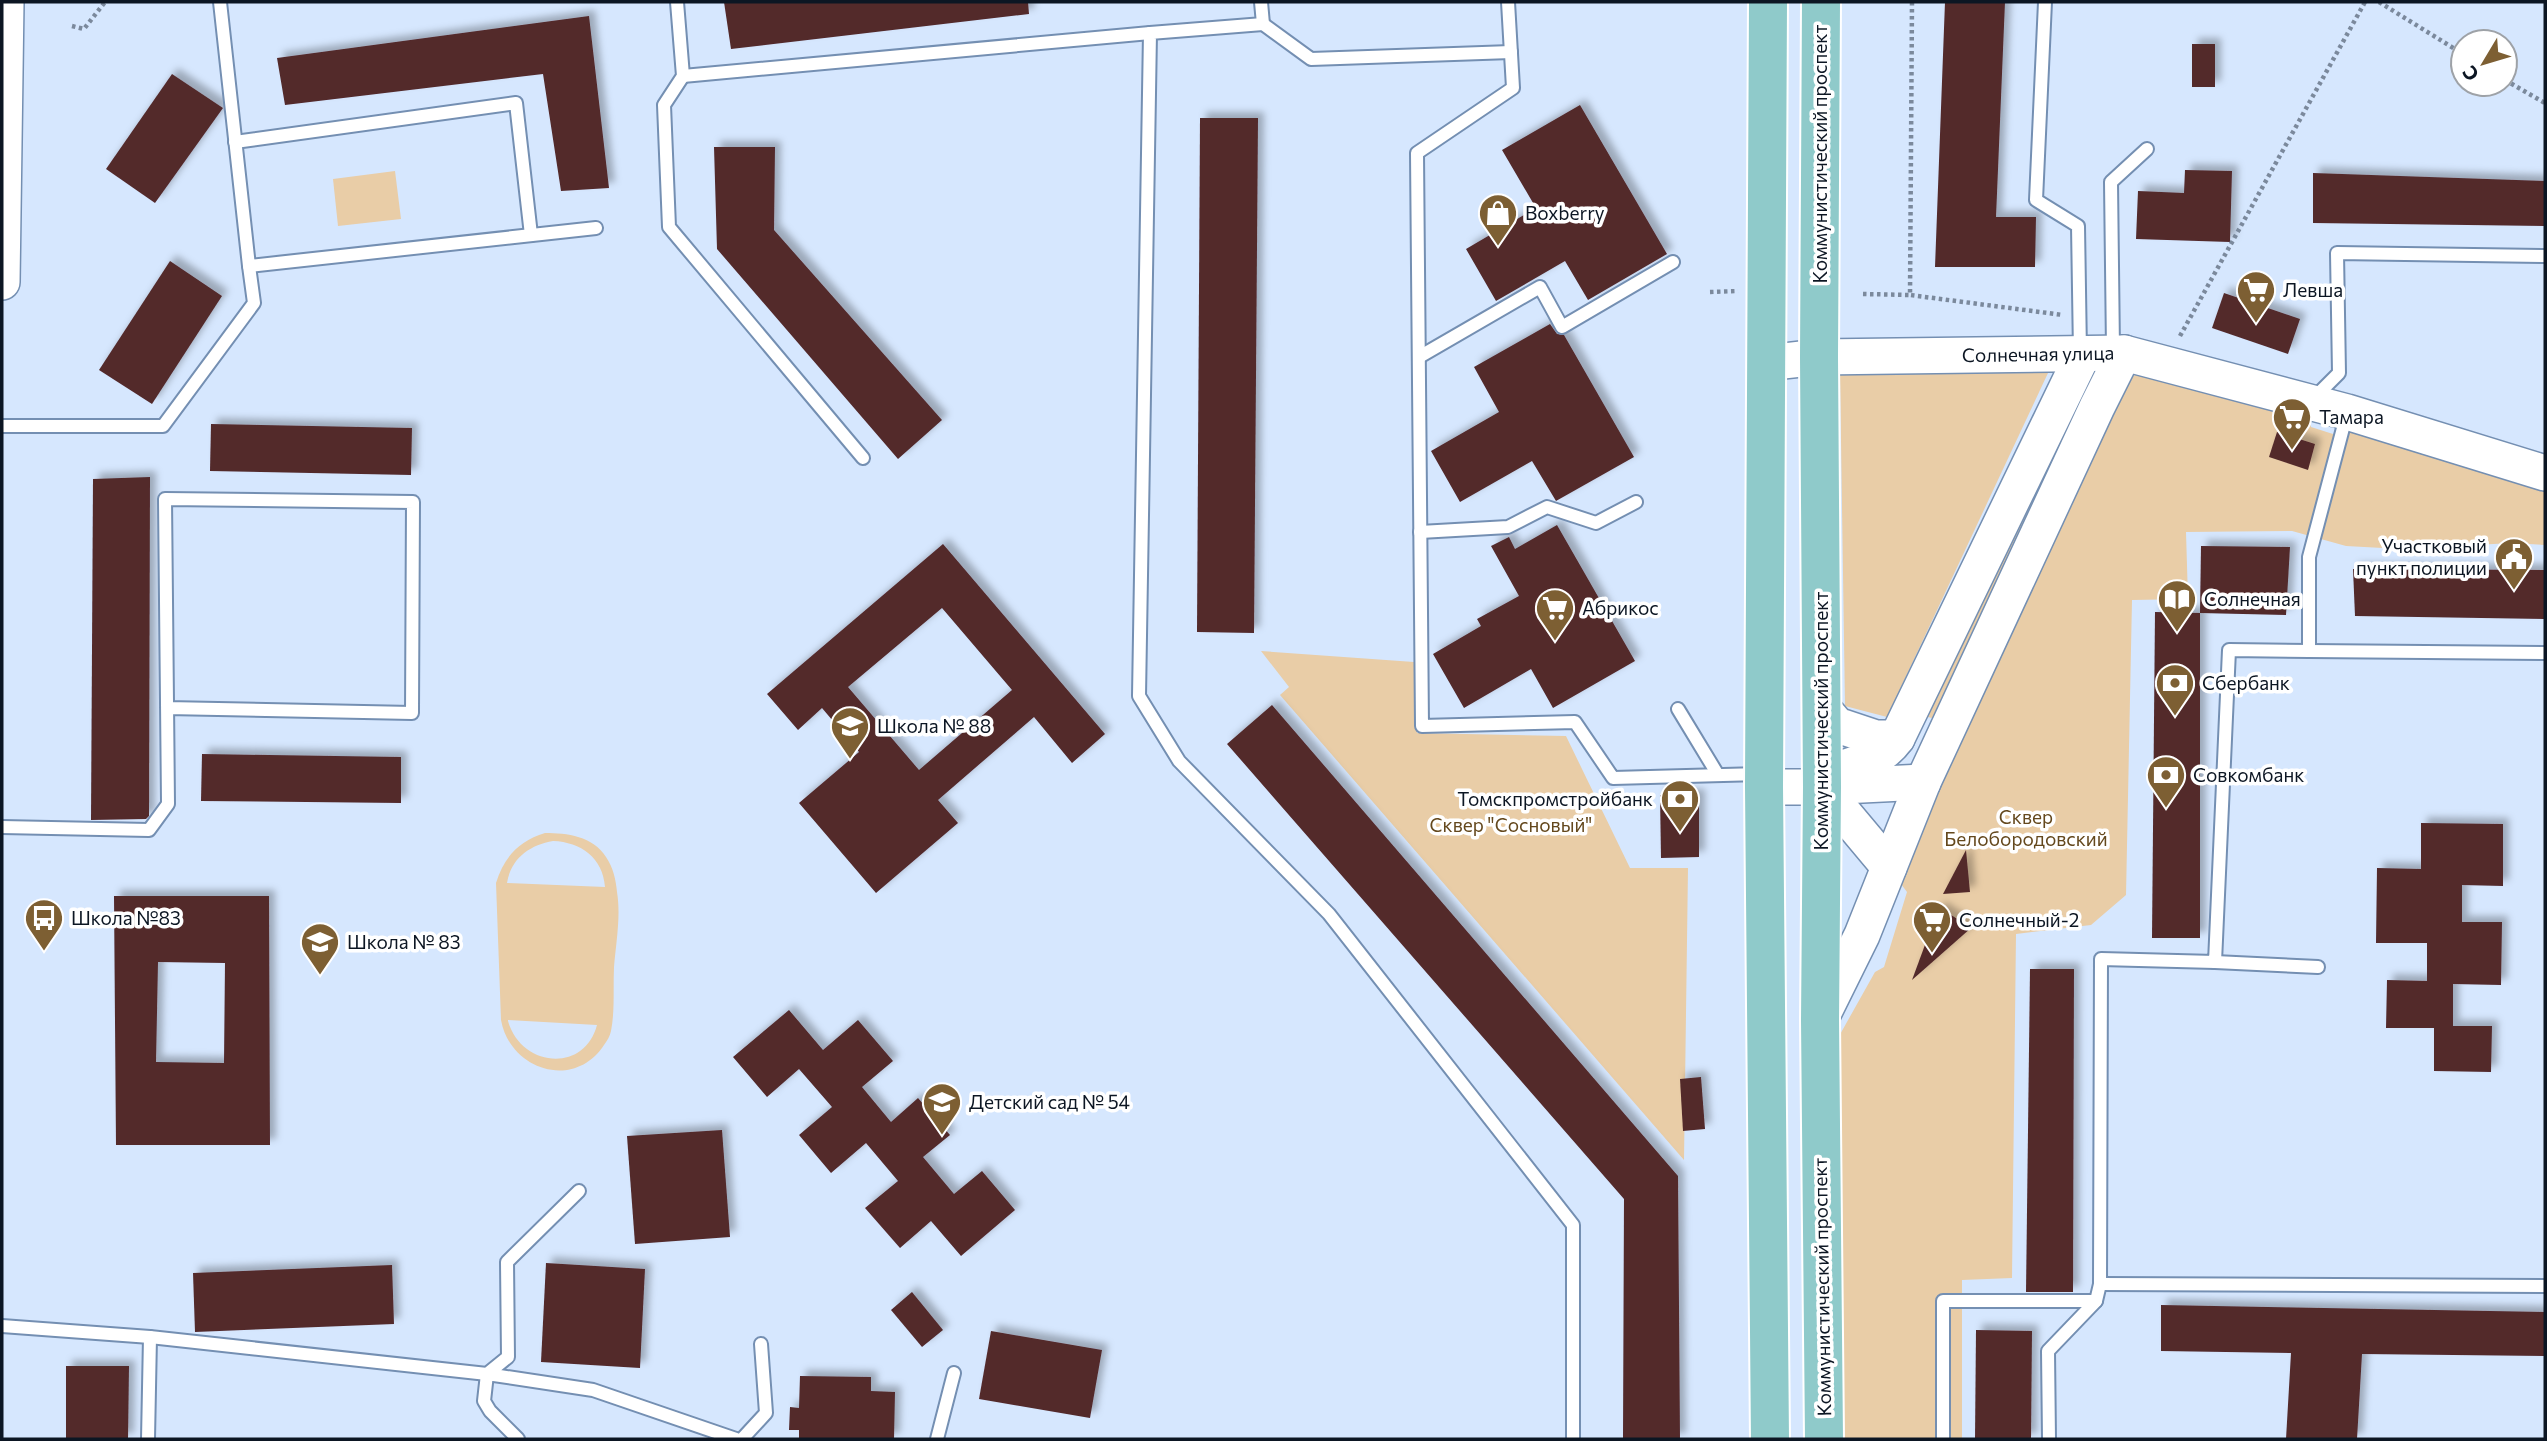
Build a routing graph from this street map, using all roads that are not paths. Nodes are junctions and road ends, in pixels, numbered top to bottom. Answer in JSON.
{"nodes":[{"id":1,"x":6,"y":2,"type":"edge"},
{"id":2,"x":220,"y":2,"type":"edge"},
{"id":3,"x":677,"y":2,"type":"edge"},
{"id":4,"x":1261,"y":2,"type":"edge"},
{"id":5,"x":1508,"y":2,"type":"edge"},
{"id":6,"x":1768,"y":2,"type":"edge"},
{"id":7,"x":1821,"y":2,"type":"edge"},
{"id":8,"x":2045,"y":2,"type":"edge"},
{"id":9,"x":1263,"y":24,"type":"junction"},
{"id":10,"x":1150,"y":33,"type":"junction"},
{"id":11,"x":1511,"y":52,"type":"junction"},
{"id":12,"x":683,"y":76,"type":"junction"},
{"id":13,"x":235,"y":142,"type":"junction"},
{"id":14,"x":2147,"y":149,"type":"dead end"},
{"id":15,"x":596,"y":228,"type":"dead end"},
{"id":16,"x":531,"y":235,"type":"junction"},
{"id":17,"x":2545,"y":256,"type":"edge"},
{"id":18,"x":1673,"y":262,"type":"dead end"},
{"id":19,"x":249,"y":266,"type":"junction"},
{"id":20,"x":2,"y":282,"type":"edge"},
{"id":21,"x":2100,"y":354,"type":"junction"},
{"id":22,"x":1419,"y":357,"type":"junction"},
{"id":23,"x":1819,"y":357,"type":"junction"},
{"id":24,"x":1766,"y":363,"type":"junction"},
{"id":25,"x":2309,"y":402,"type":"junction"},
{"id":26,"x":2347,"y":412,"type":"junction"},
{"id":27,"x":2,"y":426,"type":"edge"},
{"id":28,"x":863,"y":458,"type":"dead end"},
{"id":29,"x":2545,"y":472,"type":"edge"},
{"id":30,"x":1636,"y":502,"type":"dead end"},
{"id":31,"x":1420,"y":531,"type":"junction"},
{"id":32,"x":2309,"y":651,"type":"junction"},
{"id":33,"x":2545,"y":653,"type":"edge"},
{"id":34,"x":1820,"y":705,"type":"junction"},
{"id":35,"x":167,"y":708,"type":"junction"},
{"id":36,"x":1678,"y":709,"type":"dead end"},
{"id":37,"x":1897,"y":738,"type":"junction"},
{"id":38,"x":1718,"y":775,"type":"junction"},
{"id":39,"x":1764,"y":780,"type":"junction"},
{"id":40,"x":1923,"y":782,"type":"junction"},
{"id":41,"x":1822,"y":787,"type":"junction"},
{"id":42,"x":2,"y":827,"type":"edge"},
{"id":43,"x":1889,"y":867,"type":"junction"},
{"id":44,"x":2215,"y":962,"type":"junction"},
{"id":45,"x":2318,"y":967,"type":"dead end"},
{"id":46,"x":1820,"y":1020,"type":"junction"},
{"id":47,"x":579,"y":1191,"type":"dead end"},
{"id":48,"x":2100,"y":1284,"type":"junction"},
{"id":49,"x":2545,"y":1286,"type":"edge"},
{"id":50,"x":2096,"y":1301,"type":"junction"},
{"id":51,"x":2,"y":1326,"type":"edge"},
{"id":52,"x":150,"y":1337,"type":"junction"},
{"id":53,"x":761,"y":1344,"type":"dead end"},
{"id":54,"x":954,"y":1373,"type":"dead end"},
{"id":55,"x":487,"y":1374,"type":"junction"},
{"id":56,"x":148,"y":1439,"type":"edge"},
{"id":57,"x":518,"y":1439,"type":"edge"},
{"id":58,"x":736,"y":1439,"type":"edge"},
{"id":59,"x":742,"y":1439,"type":"edge"},
{"id":60,"x":937,"y":1439,"type":"edge"},
{"id":61,"x":1573,"y":1439,"type":"edge"},
{"id":62,"x":1770,"y":1439,"type":"edge"},
{"id":63,"x":1824,"y":1439,"type":"edge"},
{"id":64,"x":1943,"y":1439,"type":"edge"},
{"id":65,"x":2049,"y":1439,"type":"edge"}],
"edges":[{"from":1,"to":20,"type":"street"},
{"from":2,"to":13,"type":"lane"},
{"from":3,"to":12,"type":"lane"},
{"from":4,"to":9,"type":"lane"},
{"from":5,"to":11,"type":"lane"},
{"from":6,"to":24,"type":"main road"},
{"from":7,"to":23,"type":"main road","name":"Коммунистический проспект"},
{"from":8,"to":21,"type":"lane"},
{"from":9,"to":10,"type":"lane"},
{"from":9,"to":11,"type":"lane"},
{"from":10,"to":12,"type":"lane"},
{"from":10,"to":61,"type":"lane"},
{"from":11,"to":22,"type":"lane"},
{"from":12,"to":28,"type":"lane"},
{"from":13,"to":16,"type":"lane"},
{"from":13,"to":19,"type":"lane"},
{"from":14,"to":21,"type":"lane"},
{"from":15,"to":16,"type":"lane"},
{"from":16,"to":19,"type":"lane"},
{"from":17,"to":25,"type":"lane"},
{"from":18,"to":22,"type":"lane"},
{"from":19,"to":27,"type":"lane"},
{"from":21,"to":23,"type":"street","name":"Солнечная улица"},
{"from":21,"to":25,"type":"street","name":"Солнечная улица"},
{"from":21,"to":37,"type":"street"},
{"from":21,"to":40,"type":"street"},
{"from":22,"to":31,"type":"lane"},
{"from":23,"to":24,"type":"street","name":"Солнечная улица"},
{"from":23,"to":34,"type":"main road","name":"Коммунистический проспект"},
{"from":24,"to":39,"type":"main road"},
{"from":25,"to":26,"type":"street","name":"Солнечная улица"},
{"from":26,"to":29,"type":"street","name":"Солнечная улица"},
{"from":26,"to":32,"type":"lane"},
{"from":30,"to":31,"type":"lane"},
{"from":31,"to":38,"type":"lane"},
{"from":32,"to":33,"type":"lane"},
{"from":32,"to":44,"type":"lane"},
{"from":34,"to":37,"type":"street"},
{"from":34,"to":41,"type":"main road","name":"Коммунистический проспект"},
{"from":35,"to":35,"type":"lane"},
{"from":35,"to":42,"type":"lane"},
{"from":36,"to":38,"type":"lane"},
{"from":37,"to":41,"type":"street"},
{"from":38,"to":39,"type":"lane"},
{"from":39,"to":41,"type":"street"},
{"from":39,"to":62,"type":"main road"},
{"from":40,"to":41,"type":"street"},
{"from":40,"to":43,"type":"street"},
{"from":41,"to":43,"type":"street"},
{"from":41,"to":46,"type":"main road","name":"Коммунистический проспект"},
{"from":43,"to":46,"type":"street"},
{"from":44,"to":45,"type":"lane"},
{"from":44,"to":48,"type":"lane"},
{"from":46,"to":63,"type":"main road","name":"Коммунистический проспект"},
{"from":47,"to":55,"type":"lane"},
{"from":48,"to":49,"type":"lane"},
{"from":48,"to":50,"type":"lane"},
{"from":50,"to":64,"type":"lane"},
{"from":50,"to":65,"type":"lane"},
{"from":51,"to":52,"type":"lane"},
{"from":52,"to":55,"type":"lane"},
{"from":52,"to":56,"type":"lane"},
{"from":53,"to":59,"type":"lane"},
{"from":54,"to":60,"type":"lane"},
{"from":55,"to":57,"type":"lane"},
{"from":55,"to":58,"type":"lane"}]}
